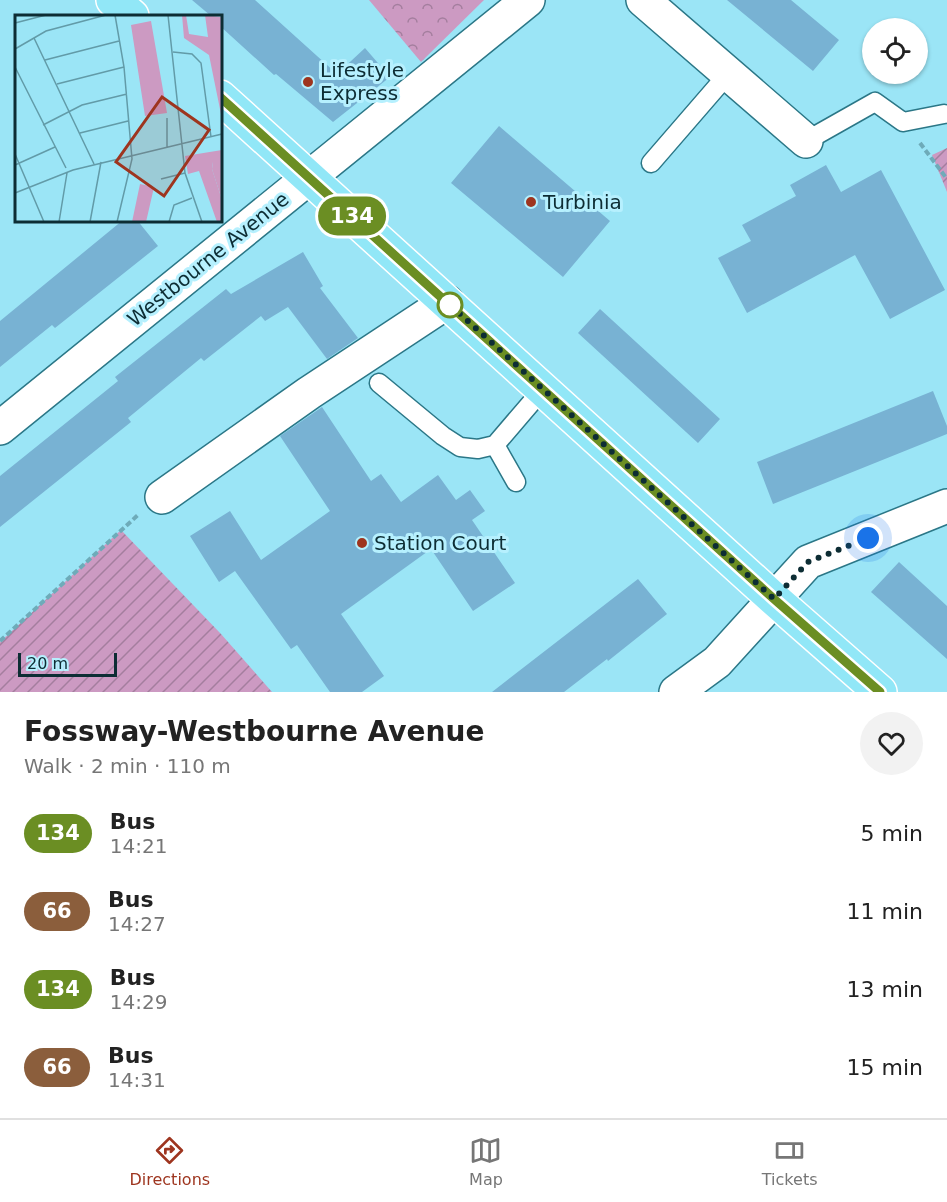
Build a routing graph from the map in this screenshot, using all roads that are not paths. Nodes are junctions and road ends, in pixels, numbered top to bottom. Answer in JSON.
{"nodes":[{"id":1,"x":114,"y":0,"type":"edge"},
{"id":2,"x":528,"y":0,"type":"edge"},
{"id":3,"x":643,"y":0,"type":"edge"},
{"id":4,"x":131,"y":15,"type":"edge"},
{"id":5,"x":728,"y":74,"type":"junction"},
{"id":6,"x":222,"y":99,"type":"edge"},
{"id":7,"x":944,"y":114,"type":"dead end"},
{"id":8,"x":806,"y":141,"type":"joint"},
{"id":9,"x":651,"y":163,"type":"dead end"},
{"id":10,"x":310,"y":178,"type":"junction"},
{"id":11,"x":447,"y":302,"type":"junction"},
{"id":12,"x":379,"y":383,"type":"dead end"},
{"id":13,"x":543,"y":389,"type":"junction"},
{"id":14,"x":0,"y":428,"type":"edge"},
{"id":15,"x":495,"y":445,"type":"junction"},
{"id":16,"x":516,"y":482,"type":"dead end"},
{"id":17,"x":162,"y":498,"type":"road end"},
{"id":18,"x":947,"y":506,"type":"edge"},
{"id":19,"x":774,"y":599,"type":"junction"},
{"id":20,"x":676,"y":692,"type":"edge"},
{"id":21,"x":880,"y":692,"type":"edge"}],
"edges":[{"from":1,"to":4,"type":"main road"},
{"from":2,"to":10,"type":"street","name":"Westbourne Avenue"},
{"from":3,"to":5,"type":"street"},
{"from":5,"to":8,"type":"street"},
{"from":5,"to":9,"type":"lane"},
{"from":6,"to":10,"type":"main road"},
{"from":7,"to":8,"type":"lane"},
{"from":10,"to":11,"type":"main road"},
{"from":10,"to":14,"type":"street","name":"Westbourne Avenue"},
{"from":11,"to":13,"type":"main road"},
{"from":11,"to":17,"type":"street"},
{"from":12,"to":15,"type":"lane"},
{"from":13,"to":15,"type":"lane"},
{"from":13,"to":19,"type":"main road"},
{"from":15,"to":16,"type":"lane"},
{"from":18,"to":19,"type":"street"},
{"from":19,"to":20,"type":"street"},
{"from":19,"to":21,"type":"main road"}]}
